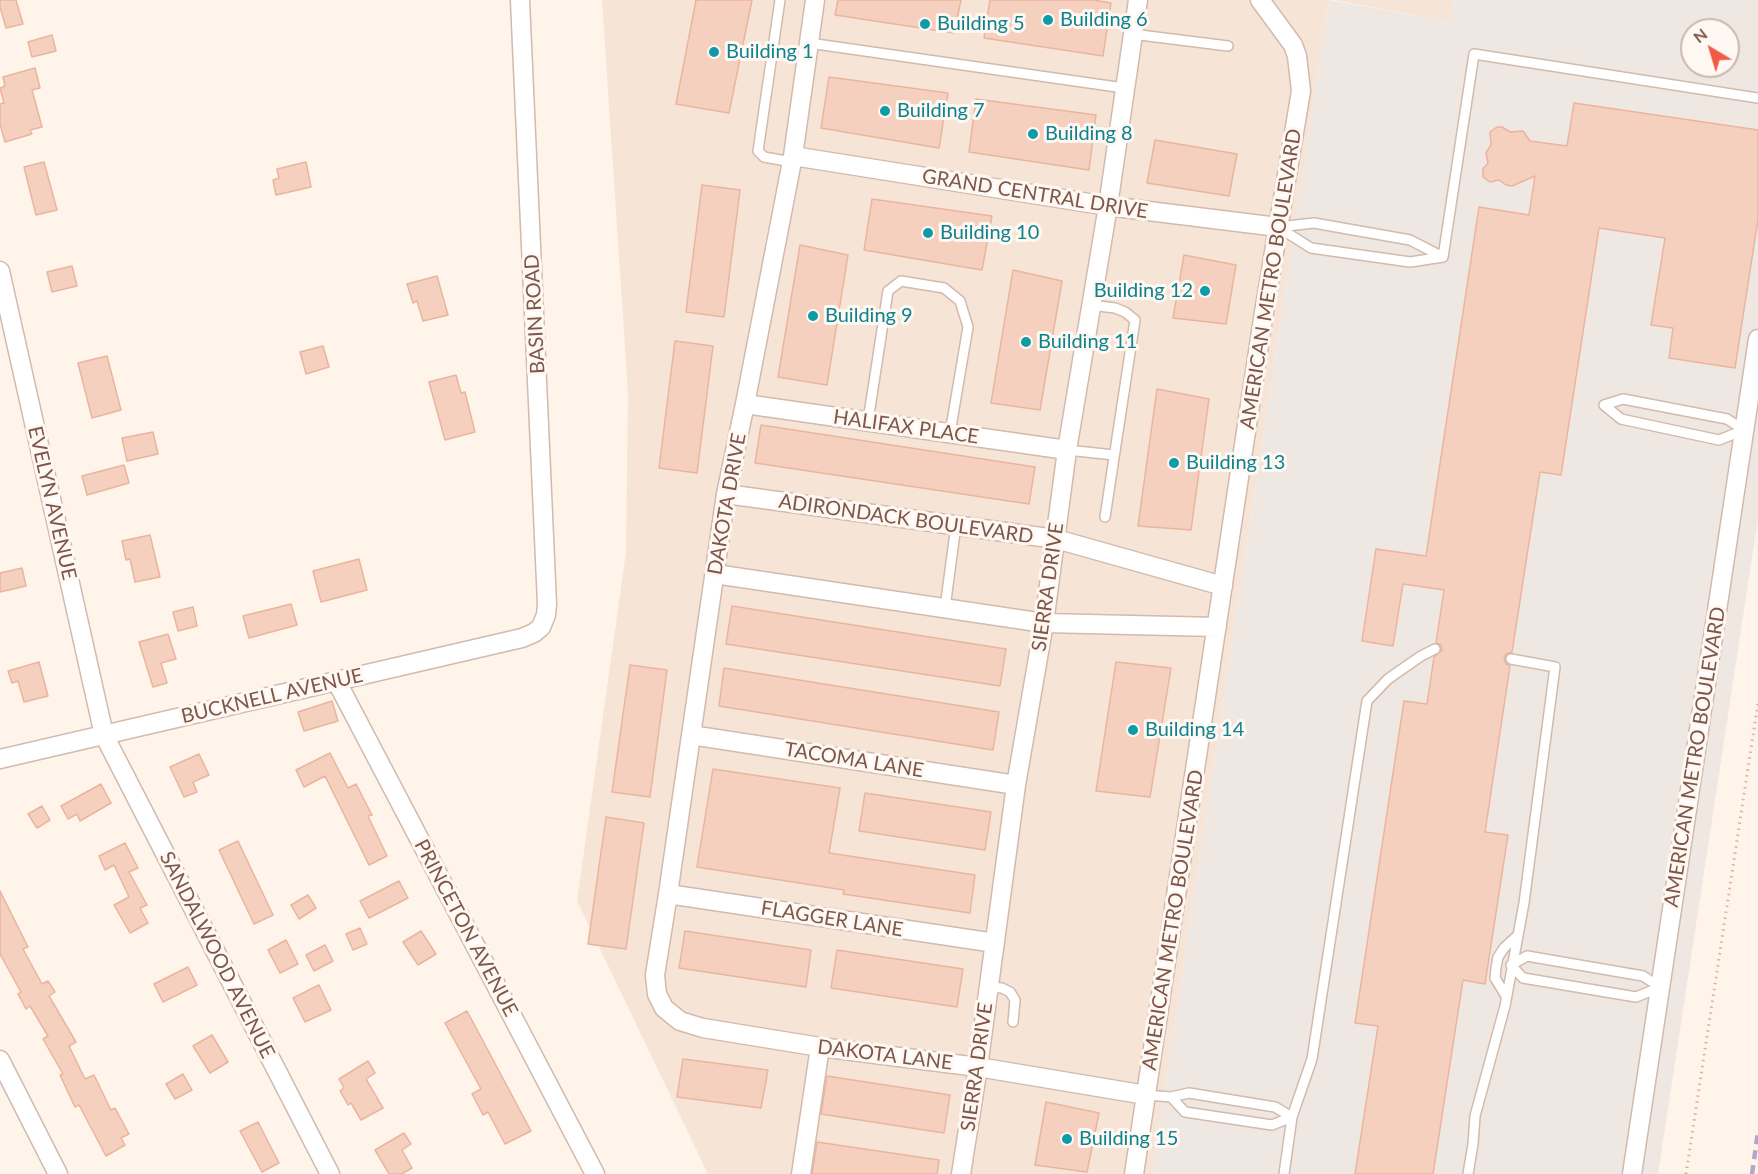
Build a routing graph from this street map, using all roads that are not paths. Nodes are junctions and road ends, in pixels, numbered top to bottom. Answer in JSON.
{"nodes":[{"id":1,"x":520,"y":0,"type":"edge"},
{"id":2,"x":780,"y":0,"type":"edge"},
{"id":3,"x":815,"y":0,"type":"edge"},
{"id":4,"x":1138,"y":0,"type":"edge"},
{"id":5,"x":1260,"y":0,"type":"edge"},
{"id":6,"x":1132,"y":34,"type":"junction"},
{"id":7,"x":809,"y":43,"type":"junction"},
{"id":8,"x":1228,"y":46,"type":"dead end"},
{"id":9,"x":1124,"y":88,"type":"junction"},
{"id":10,"x":1758,"y":98,"type":"edge"},
{"id":11,"x":792,"y":159,"type":"junction"},
{"id":12,"x":1108,"y":206,"type":"junction"},
{"id":13,"x":1278,"y":227,"type":"junction"},
{"id":14,"x":1443,"y":257,"type":"junction"},
{"id":15,"x":0,"y":271,"type":"edge"},
{"id":16,"x":1091,"y":305,"type":"junction"},
{"id":17,"x":1758,"y":339,"type":"edge"},
{"id":18,"x":745,"y":404,"type":"junction"},
{"id":19,"x":868,"y":421,"type":"junction"},
{"id":20,"x":1744,"y":430,"type":"junction"},
{"id":21,"x":950,"y":433,"type":"junction"},
{"id":22,"x":1066,"y":450,"type":"junction"},
{"id":23,"x":1114,"y":455,"type":"junction"},
{"id":24,"x":726,"y":494,"type":"junction"},
{"id":25,"x":1105,"y":517,"type":"dead end"},
{"id":26,"x":956,"y":525,"type":"junction"},
{"id":27,"x":1056,"y":539,"type":"junction"},
{"id":28,"x":715,"y":574,"type":"junction"},
{"id":29,"x":1223,"y":586,"type":"junction"},
{"id":30,"x":945,"y":608,"type":"junction"},
{"id":31,"x":1044,"y":623,"type":"junction"},
{"id":32,"x":541,"y":627,"type":"joint"},
{"id":33,"x":1217,"y":627,"type":"junction"},
{"id":34,"x":1435,"y":649,"type":"dead end"},
{"id":35,"x":1511,"y":659,"type":"dead end"},
{"id":36,"x":337,"y":682,"type":"junction"},
{"id":37,"x":104,"y":735,"type":"junction"},
{"id":38,"x":691,"y":735,"type":"junction"},
{"id":39,"x":0,"y":759,"type":"edge"},
{"id":40,"x":1016,"y":785,"type":"junction"},
{"id":41,"x":668,"y":894,"type":"junction"},
{"id":42,"x":1516,"y":938,"type":"junction"},
{"id":43,"x":995,"y":943,"type":"junction"},
{"id":44,"x":1511,"y":965,"type":"junction"},
{"id":45,"x":989,"y":987,"type":"junction"},
{"id":46,"x":1661,"y":987,"type":"junction"},
{"id":47,"x":1506,"y":996,"type":"junction"},
{"id":48,"x":664,"y":1008,"type":"joint"},
{"id":49,"x":1013,"y":1022,"type":"dead end"},
{"id":50,"x":820,"y":1047,"type":"junction"},
{"id":51,"x":0,"y":1060,"type":"edge"},
{"id":52,"x":978,"y":1067,"type":"junction"},
{"id":53,"x":1146,"y":1095,"type":"junction"},
{"id":54,"x":1171,"y":1097,"type":"junction"},
{"id":55,"x":1292,"y":1117,"type":"junction"},
{"id":56,"x":58,"y":1174,"type":"edge"},
{"id":57,"x":330,"y":1174,"type":"edge"},
{"id":58,"x":595,"y":1174,"type":"edge"},
{"id":59,"x":801,"y":1174,"type":"edge"},
{"id":60,"x":961,"y":1174,"type":"edge"},
{"id":61,"x":1134,"y":1174,"type":"edge"},
{"id":62,"x":1284,"y":1174,"type":"edge"},
{"id":63,"x":1468,"y":1174,"type":"edge"},
{"id":64,"x":1632,"y":1174,"type":"edge"}],
"edges":[{"from":1,"to":32,"type":"street","name":"BASIN ROAD"},
{"from":2,"to":11,"type":"lane"},
{"from":3,"to":7,"type":"street","name":"DAKOTA DRIVE"},
{"from":4,"to":6,"type":"street","name":"SIERRA DRIVE"},
{"from":5,"to":13,"type":"street","name":"AMERICAN METRO BOULEVARD"},
{"from":6,"to":8,"type":"lane"},
{"from":6,"to":9,"type":"street","name":"SIERRA DRIVE"},
{"from":7,"to":9,"type":"lane"},
{"from":7,"to":11,"type":"street","name":"DAKOTA DRIVE"},
{"from":9,"to":12,"type":"street","name":"SIERRA DRIVE"},
{"from":10,"to":14,"type":"lane"},
{"from":11,"to":12,"type":"street","name":"GRAND CENTRAL DRIVE"},
{"from":11,"to":18,"type":"street","name":"DAKOTA DRIVE"},
{"from":12,"to":13,"type":"street","name":"GRAND CENTRAL DRIVE"},
{"from":12,"to":16,"type":"street","name":"SIERRA DRIVE"},
{"from":13,"to":14,"type":"lane"},
{"from":13,"to":14,"type":"lane"},
{"from":13,"to":29,"type":"street","name":"AMERICAN METRO BOULEVARD"},
{"from":15,"to":37,"type":"street","name":"EVELYN AVENUE"},
{"from":16,"to":22,"type":"street","name":"SIERRA DRIVE"},
{"from":16,"to":23,"type":"lane"},
{"from":17,"to":20,"type":"street","name":"AMERICAN METRO BOULEVARD"},
{"from":18,"to":19,"type":"street","name":"HALIFAX PLACE"},
{"from":18,"to":24,"type":"street","name":"DAKOTA DRIVE"},
{"from":19,"to":21,"type":"street","name":"HALIFAX PLACE"},
{"from":19,"to":21,"type":"lane"},
{"from":20,"to":20,"type":"lane"},
{"from":20,"to":46,"type":"street","name":"AMERICAN METRO BOULEVARD"},
{"from":21,"to":22,"type":"street","name":"HALIFAX PLACE"},
{"from":22,"to":23,"type":"lane"},
{"from":22,"to":27,"type":"street","name":"SIERRA DRIVE"},
{"from":23,"to":25,"type":"lane"},
{"from":24,"to":26,"type":"street","name":"ADIRONDACK BOULEVARD"},
{"from":24,"to":28,"type":"street","name":"DAKOTA DRIVE"},
{"from":26,"to":27,"type":"street","name":"ADIRONDACK BOULEVARD"},
{"from":26,"to":30,"type":"lane"},
{"from":27,"to":29,"type":"street","name":"ADIRONDACK BOULEVARD"},
{"from":27,"to":31,"type":"street","name":"SIERRA DRIVE"},
{"from":28,"to":30,"type":"street"},
{"from":28,"to":38,"type":"street","name":"DAKOTA DRIVE"},
{"from":29,"to":33,"type":"street","name":"AMERICAN METRO BOULEVARD"},
{"from":30,"to":31,"type":"street"},
{"from":31,"to":33,"type":"street"},
{"from":31,"to":40,"type":"street","name":"SIERRA DRIVE"},
{"from":32,"to":36,"type":"street","name":"BUCKNELL AVENUE"},
{"from":33,"to":53,"type":"street","name":"AMERICAN METRO BOULEVARD"},
{"from":34,"to":55,"type":"lane"},
{"from":35,"to":42,"type":"lane"},
{"from":36,"to":37,"type":"street","name":"BUCKNELL AVENUE"},
{"from":36,"to":58,"type":"street","name":"PRINCETON AVENUE"},
{"from":37,"to":39,"type":"street","name":"BUCKNELL AVENUE"},
{"from":37,"to":57,"type":"street","name":"SANDALWOOD AVENUE"},
{"from":38,"to":40,"type":"street","name":"TACOMA LANE"},
{"from":38,"to":41,"type":"street","name":"DAKOTA DRIVE"},
{"from":40,"to":43,"type":"street","name":"SIERRA DRIVE"},
{"from":41,"to":43,"type":"street","name":"FLAGGER LANE"},
{"from":41,"to":48,"type":"street","name":"DAKOTA DRIVE"},
{"from":42,"to":44,"type":"lane"},
{"from":42,"to":47,"type":"lane"},
{"from":43,"to":45,"type":"street","name":"SIERRA DRIVE"},
{"from":44,"to":46,"type":"lane"},
{"from":44,"to":46,"type":"lane"},
{"from":44,"to":47,"type":"lane"},
{"from":45,"to":49,"type":"lane"},
{"from":45,"to":52,"type":"street","name":"SIERRA DRIVE"},
{"from":46,"to":64,"type":"street","name":"AMERICAN METRO BOULEVARD"},
{"from":47,"to":63,"type":"lane"},
{"from":48,"to":50,"type":"street","name":"DAKOTA LANE"},
{"from":50,"to":52,"type":"street","name":"DAKOTA LANE"},
{"from":50,"to":59,"type":"street"},
{"from":51,"to":56,"type":"street"},
{"from":52,"to":53,"type":"street","name":"DAKOTA LANE"},
{"from":52,"to":60,"type":"street","name":"SIERRA DRIVE"},
{"from":53,"to":54,"type":"lane"},
{"from":53,"to":61,"type":"street","name":"AMERICAN METRO BOULEVARD"},
{"from":54,"to":55,"type":"lane"},
{"from":54,"to":55,"type":"lane"},
{"from":55,"to":62,"type":"lane"}]}
